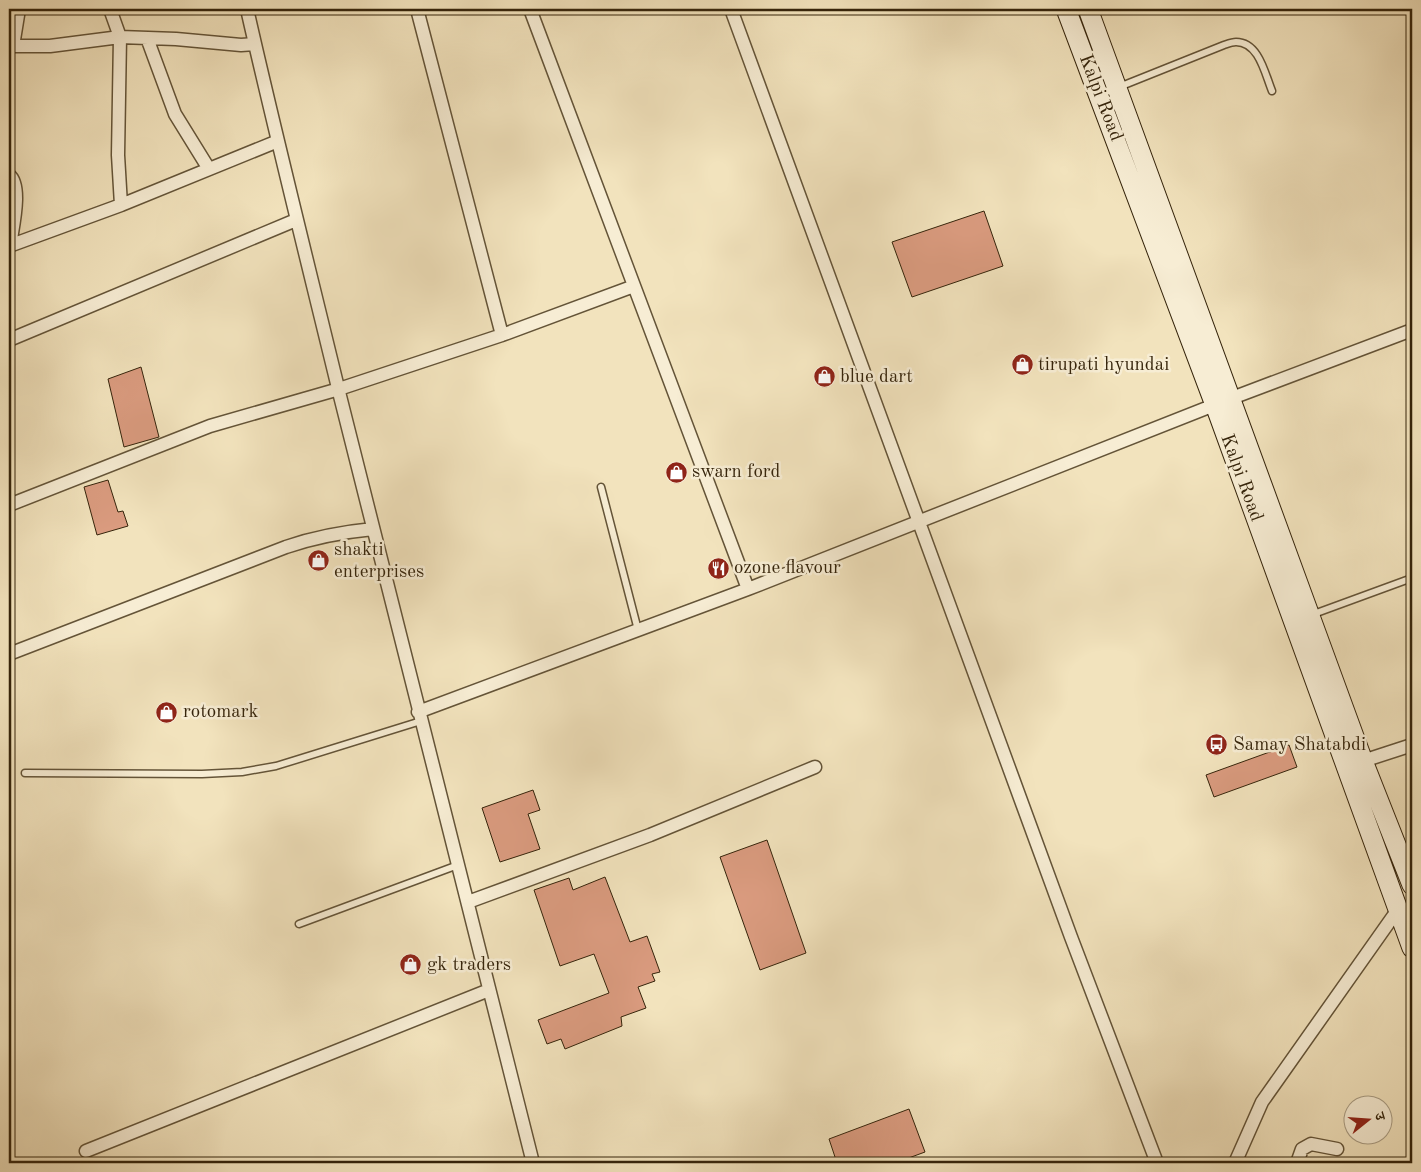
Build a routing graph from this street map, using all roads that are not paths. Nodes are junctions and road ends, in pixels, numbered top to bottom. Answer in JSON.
{"nodes":[{"id":1,"x":19,"y":9,"type":"edge"},
{"id":2,"x":110,"y":9,"type":"edge"},
{"id":3,"x":247,"y":9,"type":"edge"},
{"id":4,"x":417,"y":9,"type":"edge"},
{"id":5,"x":530,"y":9,"type":"edge"},
{"id":6,"x":731,"y":9,"type":"edge"},
{"id":7,"x":1066,"y":9,"type":"edge"},
{"id":8,"x":1088,"y":9,"type":"edge"},
{"id":9,"x":120,"y":37,"type":"junction"},
{"id":10,"x":147,"y":38,"type":"junction"},
{"id":11,"x":255,"y":44,"type":"junction"},
{"id":12,"x":11,"y":46,"type":"edge"},
{"id":13,"x":1117,"y":88,"type":"junction"},
{"id":14,"x":1272,"y":91,"type":"dead end"},
{"id":15,"x":1098,"y":95,"type":"junction"},
{"id":16,"x":278,"y":141,"type":"junction"},
{"id":17,"x":209,"y":169,"type":"junction"},
{"id":18,"x":9,"y":175,"type":"edge"},
{"id":19,"x":121,"y":204,"type":"junction"},
{"id":20,"x":296,"y":220,"type":"junction"},
{"id":21,"x":10,"y":246,"type":"edge"},
{"id":22,"x":634,"y":286,"type":"junction"},
{"id":23,"x":1412,"y":330,"type":"edge"},
{"id":24,"x":502,"y":335,"type":"junction"},
{"id":25,"x":9,"y":340,"type":"edge"},
{"id":26,"x":339,"y":389,"type":"junction"},
{"id":27,"x":1223,"y":402,"type":"junction"},
{"id":28,"x":601,"y":487,"type":"dead end"},
{"id":29,"x":9,"y":505,"type":"edge"},
{"id":30,"x":919,"y":522,"type":"junction"},
{"id":31,"x":373,"y":529,"type":"junction"},
{"id":32,"x":1412,"y":578,"type":"edge"},
{"id":33,"x":748,"y":590,"type":"junction"},
{"id":34,"x":1310,"y":616,"type":"junction"},
{"id":35,"x":638,"y":630,"type":"junction"},
{"id":36,"x":9,"y":654,"type":"edge"},
{"id":37,"x":419,"y":717,"type":"junction"},
{"id":38,"x":1412,"y":745,"type":"edge"},
{"id":39,"x":1363,"y":760,"type":"junction"},
{"id":40,"x":816,"y":767,"type":"dead end"},
{"id":41,"x":25,"y":773,"type":"dead end"},
{"id":42,"x":458,"y":865,"type":"junction"},
{"id":43,"x":1411,"y":880,"type":"edge"},
{"id":44,"x":468,"y":902,"type":"junction"},
{"id":45,"x":1399,"y":908,"type":"junction"},
{"id":46,"x":299,"y":924,"type":"dead end"},
{"id":47,"x":1412,"y":948,"type":"edge"},
{"id":48,"x":489,"y":990,"type":"junction"},
{"id":49,"x":1337,"y":1149,"type":"dead end"},
{"id":50,"x":86,"y":1151,"type":"dead end"},
{"id":51,"x":533,"y":1163,"type":"edge"},
{"id":52,"x":1157,"y":1163,"type":"edge"},
{"id":53,"x":1235,"y":1163,"type":"edge"},
{"id":54,"x":1297,"y":1163,"type":"edge"}],
"edges":[{"from":1,"to":12,"type":"street"},
{"from":2,"to":9,"type":"street"},
{"from":3,"to":11,"type":"street"},
{"from":4,"to":24,"type":"street"},
{"from":5,"to":22,"type":"street"},
{"from":6,"to":30,"type":"street"},
{"from":7,"to":15,"type":"main road","name":"Kalpi Road"},
{"from":8,"to":13,"type":"main road","name":"Kalpi Road"},
{"from":9,"to":10,"type":"street"},
{"from":9,"to":12,"type":"street"},
{"from":9,"to":19,"type":"street"},
{"from":10,"to":11,"type":"street"},
{"from":10,"to":17,"type":"street"},
{"from":11,"to":16,"type":"street"},
{"from":13,"to":14,"type":"lane"},
{"from":13,"to":15,"type":"lane"},
{"from":13,"to":27,"type":"main road","name":"Kalpi Road"},
{"from":15,"to":27,"type":"main road","name":"Kalpi Road"},
{"from":16,"to":17,"type":"street"},
{"from":16,"to":20,"type":"street"},
{"from":17,"to":19,"type":"street"},
{"from":18,"to":21,"type":"street"},
{"from":19,"to":21,"type":"street"},
{"from":20,"to":25,"type":"street"},
{"from":20,"to":26,"type":"street"},
{"from":22,"to":24,"type":"street"},
{"from":22,"to":33,"type":"street"},
{"from":23,"to":27,"type":"street"},
{"from":24,"to":26,"type":"street"},
{"from":26,"to":29,"type":"street"},
{"from":26,"to":31,"type":"street"},
{"from":27,"to":30,"type":"street"},
{"from":27,"to":34,"type":"main road","name":"Kalpi Road"},
{"from":27,"to":45,"type":"main road","name":"Kalpi Road"},
{"from":28,"to":35,"type":"lane"},
{"from":30,"to":33,"type":"street"},
{"from":30,"to":52,"type":"street"},
{"from":31,"to":36,"type":"street"},
{"from":31,"to":37,"type":"street"},
{"from":32,"to":34,"type":"lane"},
{"from":33,"to":35,"type":"street"},
{"from":34,"to":39,"type":"main road","name":"Kalpi Road"},
{"from":35,"to":37,"type":"street"},
{"from":37,"to":41,"type":"lane"},
{"from":37,"to":42,"type":"street"},
{"from":38,"to":39,"type":"street"},
{"from":39,"to":43,"type":"main road","name":"Kalpi Road"},
{"from":40,"to":44,"type":"street"},
{"from":42,"to":44,"type":"street"},
{"from":42,"to":46,"type":"lane"},
{"from":44,"to":48,"type":"street"},
{"from":45,"to":47,"type":"main road","name":"Kalpi Road"},
{"from":45,"to":53,"type":"street"},
{"from":48,"to":50,"type":"street"},
{"from":48,"to":51,"type":"street"},
{"from":49,"to":54,"type":"street"}]}
